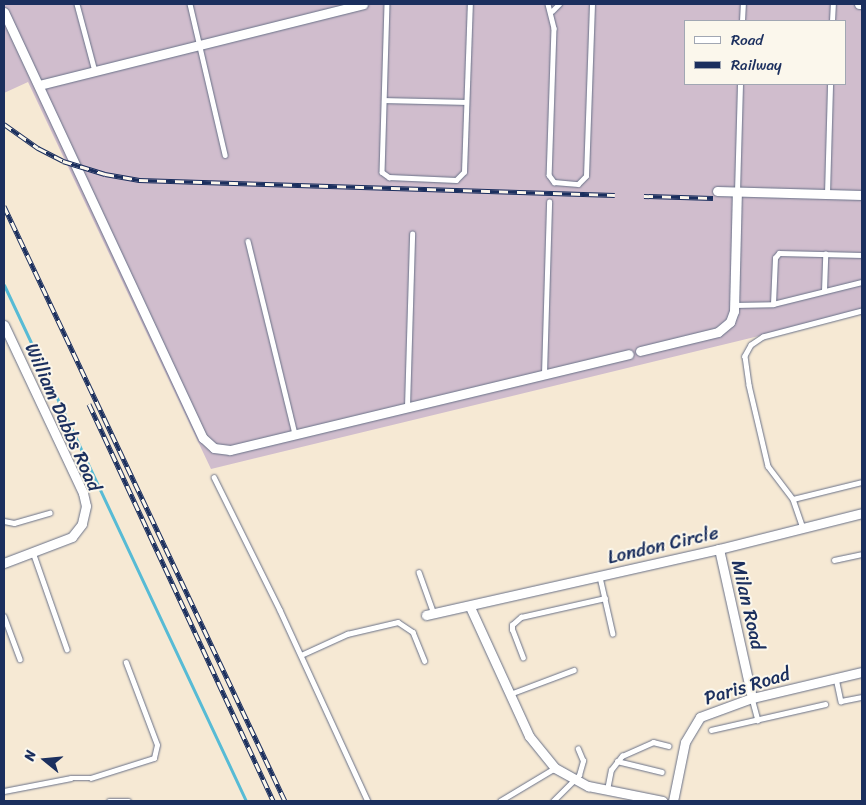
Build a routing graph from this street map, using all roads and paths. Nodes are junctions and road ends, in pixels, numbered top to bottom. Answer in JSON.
{"nodes":[{"id":1,"x":77,"y":4,"type":"edge"},
{"id":2,"x":190,"y":4,"type":"edge"},
{"id":3,"x":363,"y":4,"type":"edge"},
{"id":4,"x":387,"y":4,"type":"edge"},
{"id":5,"x":470,"y":4,"type":"edge"},
{"id":6,"x":548,"y":4,"type":"edge"},
{"id":7,"x":559,"y":4,"type":"edge"},
{"id":8,"x":592,"y":4,"type":"edge"},
{"id":9,"x":743,"y":4,"type":"edge"},
{"id":10,"x":833,"y":4,"type":"edge"},
{"id":11,"x":552,"y":11,"type":"junction"},
{"id":12,"x":4,"y":12,"type":"edge"},
{"id":13,"x":742,"y":20,"type":"edge"},
{"id":14,"x":832,"y":20,"type":"edge"},
{"id":15,"x":199,"y":44,"type":"junction"},
{"id":16,"x":95,"y":71,"type":"junction"},
{"id":17,"x":39,"y":85,"type":"junction"},
{"id":18,"x":740,"y":85,"type":"edge"},
{"id":19,"x":830,"y":85,"type":"edge"},
{"id":20,"x":384,"y":100,"type":"junction"},
{"id":21,"x":466,"y":102,"type":"junction"},
{"id":22,"x":225,"y":154,"type":"dead end"},
{"id":23,"x":717,"y":191,"type":"dead end"},
{"id":24,"x":737,"y":192,"type":"junction"},
{"id":25,"x":827,"y":194,"type":"junction"},
{"id":26,"x":862,"y":195,"type":"edge"},
{"id":27,"x":549,"y":202,"type":"dead end"},
{"id":28,"x":412,"y":234,"type":"dead end"},
{"id":29,"x":248,"y":241,"type":"dead end"},
{"id":30,"x":825,"y":254,"type":"junction"},
{"id":31,"x":862,"y":255,"type":"edge"},
{"id":32,"x":862,"y":282,"type":"edge"},
{"id":33,"x":824,"y":291,"type":"junction"},
{"id":34,"x":773,"y":304,"type":"junction"},
{"id":35,"x":734,"y":305,"type":"junction"},
{"id":36,"x":862,"y":311,"type":"edge"},
{"id":37,"x":4,"y":325,"type":"edge"},
{"id":38,"x":640,"y":351,"type":"dead end"},
{"id":39,"x":629,"y":354,"type":"dead end"},
{"id":40,"x":544,"y":374,"type":"junction"},
{"id":41,"x":406,"y":407,"type":"junction"},
{"id":42,"x":295,"y":434,"type":"junction"},
{"id":43,"x":214,"y":477,"type":"dead end"},
{"id":44,"x":862,"y":482,"type":"edge"},
{"id":45,"x":793,"y":499,"type":"junction"},
{"id":46,"x":50,"y":513,"type":"dead end"},
{"id":47,"x":862,"y":513,"type":"edge"},
{"id":48,"x":4,"y":521,"type":"edge"},
{"id":49,"x":803,"y":528,"type":"junction"},
{"id":50,"x":719,"y":549,"type":"junction"},
{"id":51,"x":33,"y":552,"type":"junction"},
{"id":52,"x":862,"y":554,"type":"edge"},
{"id":53,"x":834,"y":560,"type":"dead end"},
{"id":54,"x":4,"y":563,"type":"edge"},
{"id":55,"x":419,"y":572,"type":"dead end"},
{"id":56,"x":600,"y":577,"type":"junction"},
{"id":57,"x":605,"y":598,"type":"junction"},
{"id":58,"x":470,"y":607,"type":"junction"},
{"id":59,"x":430,"y":614,"type":"joint"},
{"id":60,"x":4,"y":616,"type":"edge"},
{"id":61,"x":613,"y":634,"type":"dead end"},
{"id":62,"x":67,"y":649,"type":"dead end"},
{"id":63,"x":301,"y":655,"type":"junction"},
{"id":64,"x":523,"y":658,"type":"dead end"},
{"id":65,"x":20,"y":659,"type":"dead end"},
{"id":66,"x":425,"y":661,"type":"dead end"},
{"id":67,"x":126,"y":663,"type":"dead end"},
{"id":68,"x":574,"y":670,"type":"dead end"},
{"id":69,"x":862,"y":672,"type":"edge"},
{"id":70,"x":836,"y":678,"type":"junction"},
{"id":71,"x":510,"y":694,"type":"junction"},
{"id":72,"x":862,"y":696,"type":"edge"},
{"id":73,"x":752,"y":698,"type":"junction"},
{"id":74,"x":825,"y":704,"type":"dead end"},
{"id":75,"x":758,"y":720,"type":"junction"},
{"id":76,"x":711,"y":730,"type":"dead end"},
{"id":77,"x":669,"y":746,"type":"dead end"},
{"id":78,"x":578,"y":749,"type":"dead end"},
{"id":79,"x":616,"y":761,"type":"junction"},
{"id":80,"x":555,"y":768,"type":"junction"},
{"id":81,"x":662,"y":772,"type":"dead end"},
{"id":82,"x":575,"y":781,"type":"junction"},
{"id":83,"x":4,"y":791,"type":"edge"},
{"id":84,"x":607,"y":791,"type":"junction"},
{"id":85,"x":109,"y":801,"type":"edge"},
{"id":86,"x":129,"y":801,"type":"edge"},
{"id":87,"x":368,"y":801,"type":"edge"},
{"id":88,"x":500,"y":801,"type":"edge"},
{"id":89,"x":553,"y":801,"type":"edge"},
{"id":90,"x":663,"y":801,"type":"edge"},
{"id":91,"x":673,"y":801,"type":"edge"}],
"edges":[{"from":1,"to":16,"type":"lane"},
{"from":2,"to":15,"type":"lane"},
{"from":3,"to":15,"type":"street"},
{"from":4,"to":20,"type":"lane"},
{"from":5,"to":21,"type":"lane"},
{"from":6,"to":11,"type":"lane"},
{"from":7,"to":11,"type":"lane"},
{"from":8,"to":11,"type":"lane"},
{"from":9,"to":13,"type":"lane"},
{"from":10,"to":14,"type":"lane"},
{"from":12,"to":17,"type":"street"},
{"from":15,"to":16,"type":"street"},
{"from":15,"to":22,"type":"lane"},
{"from":16,"to":17,"type":"street"},
{"from":17,"to":42,"type":"street"},
{"from":18,"to":24,"type":"lane"},
{"from":19,"to":25,"type":"lane"},
{"from":20,"to":21,"type":"lane"},
{"from":20,"to":21,"type":"lane"},
{"from":23,"to":24,"type":"street"},
{"from":24,"to":25,"type":"street"},
{"from":24,"to":35,"type":"street"},
{"from":25,"to":26,"type":"street"},
{"from":27,"to":40,"type":"lane"},
{"from":28,"to":41,"type":"lane"},
{"from":29,"to":42,"type":"lane"},
{"from":30,"to":31,"type":"lane"},
{"from":30,"to":33,"type":"lane"},
{"from":30,"to":34,"type":"lane"},
{"from":32,"to":33,"type":"lane"},
{"from":33,"to":34,"type":"lane"},
{"from":34,"to":35,"type":"lane"},
{"from":35,"to":38,"type":"street"},
{"from":36,"to":45,"type":"lane"},
{"from":37,"to":51,"type":"street","name":"William Dabbs Road"},
{"from":39,"to":40,"type":"street"},
{"from":40,"to":41,"type":"street"},
{"from":41,"to":42,"type":"street"},
{"from":43,"to":63,"type":"lane"},
{"from":44,"to":45,"type":"lane"},
{"from":45,"to":49,"type":"lane"},
{"from":46,"to":48,"type":"lane"},
{"from":47,"to":49,"type":"street","name":"London Circle"},
{"from":49,"to":50,"type":"street","name":"London Circle"},
{"from":50,"to":56,"type":"street","name":"London Circle"},
{"from":50,"to":73,"type":"street","name":"Milan Road"},
{"from":51,"to":54,"type":"street","name":"William Dabbs Road"},
{"from":51,"to":62,"type":"lane"},
{"from":52,"to":53,"type":"lane"},
{"from":55,"to":59,"type":"lane"},
{"from":56,"to":57,"type":"lane"},
{"from":56,"to":58,"type":"street","name":"London Circle"},
{"from":57,"to":61,"type":"lane"},
{"from":57,"to":64,"type":"lane"},
{"from":58,"to":59,"type":"street","name":"London Circle"},
{"from":58,"to":71,"type":"street"},
{"from":60,"to":65,"type":"lane"},
{"from":63,"to":66,"type":"lane"},
{"from":63,"to":87,"type":"lane"},
{"from":67,"to":83,"type":"lane"},
{"from":68,"to":71,"type":"lane"},
{"from":69,"to":70,"type":"street","name":"Paris Road"},
{"from":70,"to":72,"type":"lane"},
{"from":70,"to":73,"type":"street","name":"Paris Road"},
{"from":71,"to":80,"type":"street"},
{"from":73,"to":75,"type":"lane"},
{"from":73,"to":91,"type":"street","name":"Paris Road"},
{"from":74,"to":75,"type":"lane"},
{"from":75,"to":76,"type":"lane"},
{"from":77,"to":79,"type":"lane"},
{"from":78,"to":82,"type":"lane"},
{"from":79,"to":81,"type":"lane"},
{"from":79,"to":84,"type":"lane"},
{"from":80,"to":82,"type":"street"},
{"from":80,"to":88,"type":"lane"},
{"from":82,"to":84,"type":"street"},
{"from":82,"to":89,"type":"lane"},
{"from":84,"to":90,"type":"street"},
{"from":85,"to":86,"type":"lane"}]}
